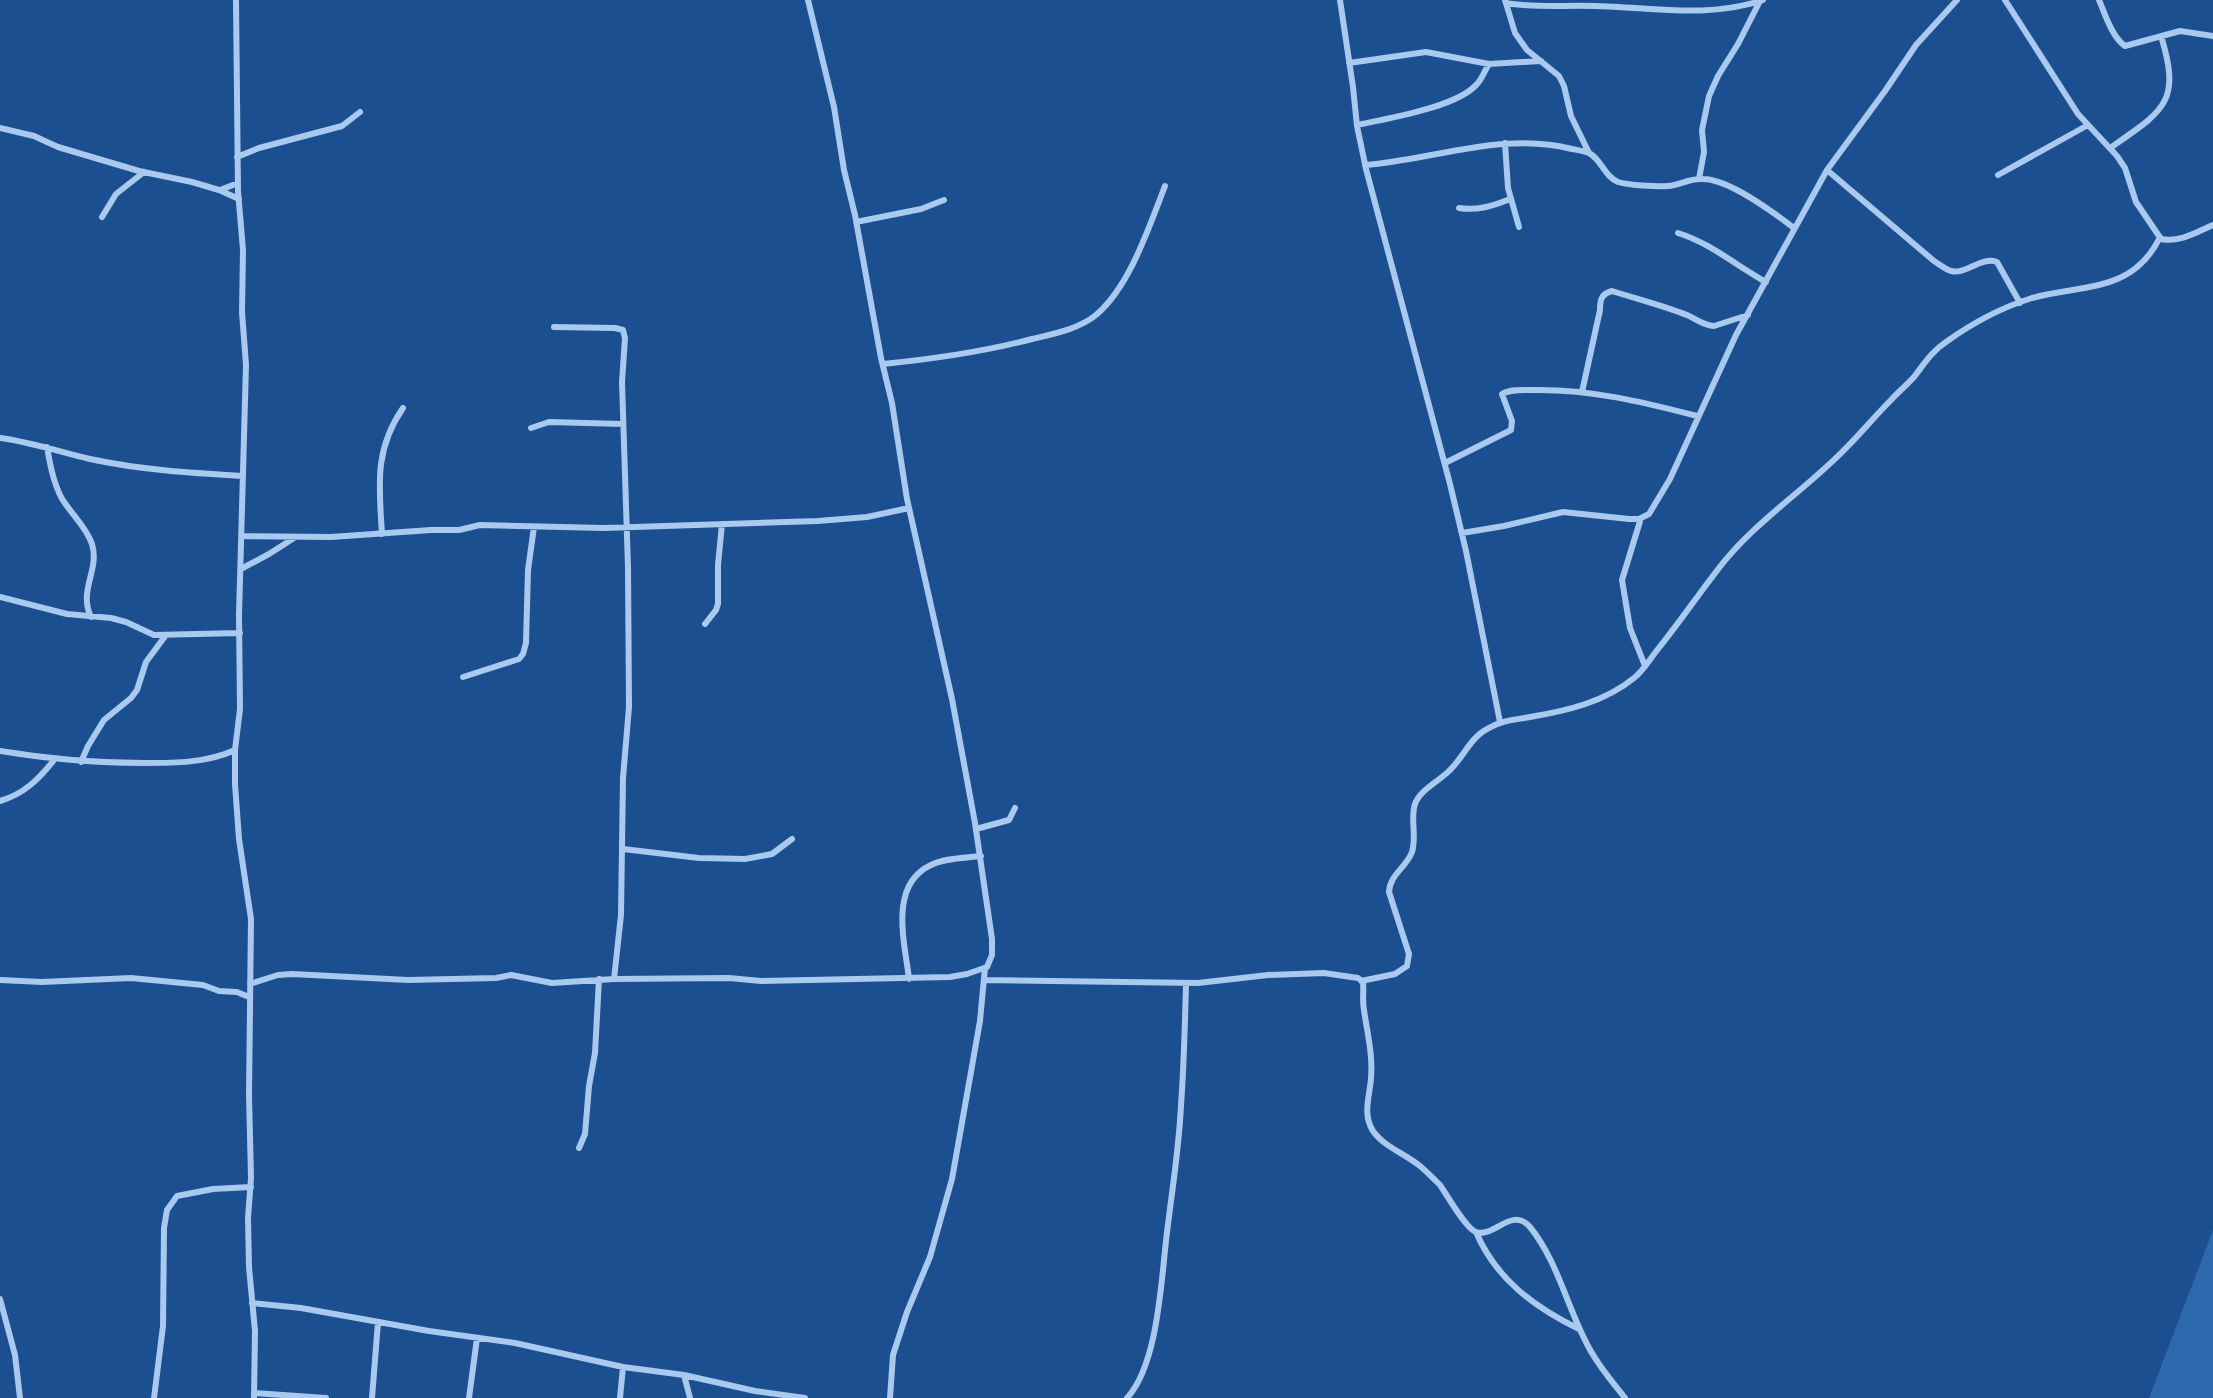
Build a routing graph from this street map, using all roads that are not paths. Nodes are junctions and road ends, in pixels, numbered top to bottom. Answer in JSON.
{"nodes":[{"id":1,"x":236,"y":0,"type":"edge"},
{"id":2,"x":808,"y":0,"type":"edge"},
{"id":3,"x":1340,"y":0,"type":"edge"},
{"id":4,"x":1957,"y":0,"type":"edge"},
{"id":5,"x":2005,"y":0,"type":"edge"},
{"id":6,"x":2099,"y":0,"type":"edge"},
{"id":7,"x":1761,"y":1,"type":"edge"},
{"id":8,"x":1506,"y":2,"type":"edge"},
{"id":9,"x":1592,"y":3,"type":"edge"},
{"id":10,"x":2161,"y":36,"type":"junction"},
{"id":11,"x":2213,"y":36,"type":"edge"},
{"id":12,"x":1541,"y":61,"type":"junction"},
{"id":13,"x":1349,"y":63,"type":"junction"},
{"id":14,"x":1489,"y":64,"type":"junction"},
{"id":15,"x":360,"y":112,"type":"dead end"},
{"id":16,"x":1357,"y":125,"type":"junction"},
{"id":17,"x":2088,"y":125,"type":"junction"},
{"id":18,"x":0,"y":128,"type":"edge"},
{"id":19,"x":1505,"y":143,"type":"junction"},
{"id":20,"x":2110,"y":148,"type":"junction"},
{"id":21,"x":1589,"y":153,"type":"junction"},
{"id":22,"x":237,"y":157,"type":"junction"},
{"id":23,"x":1365,"y":165,"type":"junction"},
{"id":24,"x":1827,"y":170,"type":"junction"},
{"id":25,"x":144,"y":172,"type":"junction"},
{"id":26,"x":1998,"y":176,"type":"dead end"},
{"id":27,"x":1699,"y":179,"type":"junction"},
{"id":28,"x":238,"y":183,"type":"junction"},
{"id":29,"x":1165,"y":186,"type":"dead end"},
{"id":30,"x":219,"y":190,"type":"junction"},
{"id":31,"x":239,"y":199,"type":"junction"},
{"id":32,"x":1510,"y":199,"type":"junction"},
{"id":33,"x":944,"y":200,"type":"dead end"},
{"id":34,"x":1459,"y":208,"type":"dead end"},
{"id":35,"x":102,"y":217,"type":"dead end"},
{"id":36,"x":856,"y":222,"type":"junction"},
{"id":37,"x":2213,"y":225,"type":"edge"},
{"id":38,"x":1519,"y":227,"type":"dead end"},
{"id":39,"x":1794,"y":228,"type":"junction"},
{"id":40,"x":1678,"y":233,"type":"dead end"},
{"id":41,"x":2160,"y":237,"type":"junction"},
{"id":42,"x":1766,"y":282,"type":"junction"},
{"id":43,"x":2020,"y":303,"type":"junction"},
{"id":44,"x":1748,"y":315,"type":"junction"},
{"id":45,"x":555,"y":327,"type":"dead end"},
{"id":46,"x":883,"y":364,"type":"junction"},
{"id":47,"x":1582,"y":393,"type":"junction"},
{"id":48,"x":403,"y":408,"type":"dead end"},
{"id":49,"x":1697,"y":416,"type":"junction"},
{"id":50,"x":623,"y":424,"type":"junction"},
{"id":51,"x":531,"y":428,"type":"dead end"},
{"id":52,"x":0,"y":438,"type":"edge"},
{"id":53,"x":47,"y":447,"type":"junction"},
{"id":54,"x":1445,"y":463,"type":"junction"},
{"id":55,"x":243,"y":476,"type":"junction"},
{"id":56,"x":909,"y":508,"type":"junction"},
{"id":57,"x":1641,"y":518,"type":"junction"},
{"id":58,"x":722,"y":524,"type":"junction"},
{"id":59,"x":534,"y":527,"type":"junction"},
{"id":60,"x":627,"y":527,"type":"junction"},
{"id":61,"x":1462,"y":533,"type":"junction"},
{"id":62,"x":382,"y":534,"type":"junction"},
{"id":63,"x":242,"y":537,"type":"junction"},
{"id":64,"x":294,"y":538,"type":"junction"},
{"id":65,"x":241,"y":569,"type":"junction"},
{"id":66,"x":0,"y":597,"type":"edge"},
{"id":67,"x":92,"y":616,"type":"junction"},
{"id":68,"x":705,"y":624,"type":"dead end"},
{"id":69,"x":240,"y":633,"type":"junction"},
{"id":70,"x":166,"y":635,"type":"junction"},
{"id":71,"x":1645,"y":666,"type":"junction"},
{"id":72,"x":463,"y":677,"type":"dead end"},
{"id":73,"x":1500,"y":722,"type":"junction"},
{"id":74,"x":235,"y":750,"type":"junction"},
{"id":75,"x":0,"y":752,"type":"edge"},
{"id":76,"x":54,"y":760,"type":"junction"},
{"id":77,"x":81,"y":762,"type":"junction"},
{"id":78,"x":0,"y":801,"type":"edge"},
{"id":79,"x":1015,"y":808,"type":"dead end"},
{"id":80,"x":976,"y":829,"type":"junction"},
{"id":81,"x":792,"y":839,"type":"dead end"},
{"id":82,"x":623,"y":849,"type":"junction"},
{"id":83,"x":981,"y":856,"type":"junction"},
{"id":84,"x":985,"y":968,"type":"junction"},
{"id":85,"x":599,"y":979,"type":"junction"},
{"id":86,"x":614,"y":979,"type":"junction"},
{"id":87,"x":909,"y":979,"type":"junction"},
{"id":88,"x":0,"y":980,"type":"edge"},
{"id":89,"x":984,"y":980,"type":"junction"},
{"id":90,"x":1361,"y":981,"type":"junction"},
{"id":91,"x":1186,"y":983,"type":"junction"},
{"id":92,"x":250,"y":984,"type":"junction"},
{"id":93,"x":249,"y":997,"type":"junction"},
{"id":94,"x":579,"y":1148,"type":"dead end"},
{"id":95,"x":251,"y":1187,"type":"junction"},
{"id":96,"x":1476,"y":1232,"type":"junction"},
{"id":97,"x":0,"y":1299,"type":"edge"},
{"id":98,"x":252,"y":1303,"type":"junction"},
{"id":99,"x":378,"y":1322,"type":"junction"},
{"id":100,"x":1580,"y":1329,"type":"junction"},
{"id":101,"x":477,"y":1338,"type":"junction"},
{"id":102,"x":623,"y":1367,"type":"junction"},
{"id":103,"x":684,"y":1375,"type":"junction"},
{"id":104,"x":254,"y":1396,"type":"edge"},
{"id":105,"x":20,"y":1398,"type":"edge"},
{"id":106,"x":154,"y":1398,"type":"edge"},
{"id":107,"x":326,"y":1398,"type":"edge"},
{"id":108,"x":372,"y":1398,"type":"edge"},
{"id":109,"x":469,"y":1398,"type":"edge"},
{"id":110,"x":620,"y":1398,"type":"edge"},
{"id":111,"x":690,"y":1398,"type":"edge"},
{"id":112,"x":805,"y":1398,"type":"edge"},
{"id":113,"x":890,"y":1398,"type":"edge"},
{"id":114,"x":1127,"y":1398,"type":"edge"},
{"id":115,"x":1625,"y":1398,"type":"edge"}],
"edges":[{"from":1,"to":22,"type":"street"},
{"from":2,"to":36,"type":"street"},
{"from":3,"to":13,"type":"street"},
{"from":4,"to":24,"type":"street"},
{"from":5,"to":17,"type":"street"},
{"from":6,"to":10,"type":"street"},
{"from":7,"to":9,"type":"street"},
{"from":7,"to":27,"type":"street"},
{"from":8,"to":9,"type":"street"},
{"from":8,"to":12,"type":"street"},
{"from":10,"to":11,"type":"street"},
{"from":10,"to":20,"type":"street"},
{"from":12,"to":14,"type":"street"},
{"from":12,"to":21,"type":"street"},
{"from":13,"to":14,"type":"street"},
{"from":13,"to":16,"type":"street"},
{"from":14,"to":16,"type":"street"},
{"from":15,"to":22,"type":"street"},
{"from":16,"to":23,"type":"street"},
{"from":17,"to":20,"type":"street"},
{"from":17,"to":26,"type":"street"},
{"from":18,"to":25,"type":"street"},
{"from":19,"to":21,"type":"street"},
{"from":19,"to":23,"type":"street"},
{"from":19,"to":32,"type":"street"},
{"from":20,"to":41,"type":"street"},
{"from":21,"to":27,"type":"street"},
{"from":22,"to":28,"type":"street"},
{"from":23,"to":54,"type":"street"},
{"from":24,"to":39,"type":"street"},
{"from":24,"to":43,"type":"street"},
{"from":25,"to":30,"type":"street"},
{"from":25,"to":35,"type":"street"},
{"from":27,"to":39,"type":"street"},
{"from":28,"to":30,"type":"street"},
{"from":28,"to":31,"type":"street"},
{"from":29,"to":46,"type":"street"},
{"from":30,"to":31,"type":"street"},
{"from":31,"to":55,"type":"street"},
{"from":32,"to":34,"type":"street"},
{"from":32,"to":38,"type":"street"},
{"from":33,"to":36,"type":"street"},
{"from":36,"to":46,"type":"street"},
{"from":37,"to":41,"type":"street"},
{"from":39,"to":42,"type":"street"},
{"from":40,"to":42,"type":"street"},
{"from":41,"to":43,"type":"street"},
{"from":42,"to":44,"type":"street"},
{"from":43,"to":71,"type":"street"},
{"from":44,"to":47,"type":"street"},
{"from":44,"to":49,"type":"street"},
{"from":45,"to":50,"type":"street"},
{"from":46,"to":56,"type":"street"},
{"from":47,"to":49,"type":"street"},
{"from":47,"to":54,"type":"street"},
{"from":48,"to":62,"type":"street"},
{"from":49,"to":57,"type":"street"},
{"from":50,"to":51,"type":"street"},
{"from":50,"to":60,"type":"street"},
{"from":52,"to":53,"type":"street"},
{"from":53,"to":55,"type":"street"},
{"from":53,"to":67,"type":"street"},
{"from":54,"to":61,"type":"street"},
{"from":55,"to":63,"type":"street"},
{"from":56,"to":58,"type":"street"},
{"from":56,"to":80,"type":"street"},
{"from":57,"to":61,"type":"street"},
{"from":57,"to":71,"type":"street"},
{"from":58,"to":60,"type":"street"},
{"from":58,"to":68,"type":"street"},
{"from":59,"to":60,"type":"street"},
{"from":59,"to":62,"type":"street"},
{"from":59,"to":72,"type":"street"},
{"from":60,"to":82,"type":"street"},
{"from":61,"to":73,"type":"street"},
{"from":62,"to":64,"type":"street"},
{"from":63,"to":64,"type":"street"},
{"from":63,"to":65,"type":"street"},
{"from":64,"to":65,"type":"street"},
{"from":65,"to":69,"type":"street"},
{"from":66,"to":67,"type":"street"},
{"from":67,"to":70,"type":"street"},
{"from":69,"to":70,"type":"street"},
{"from":69,"to":74,"type":"street"},
{"from":70,"to":77,"type":"street"},
{"from":71,"to":73,"type":"street"},
{"from":73,"to":90,"type":"street"},
{"from":74,"to":77,"type":"street"},
{"from":74,"to":92,"type":"street"},
{"from":75,"to":76,"type":"street"},
{"from":76,"to":77,"type":"street"},
{"from":76,"to":78,"type":"street"},
{"from":79,"to":80,"type":"street"},
{"from":80,"to":83,"type":"street"},
{"from":81,"to":82,"type":"street"},
{"from":82,"to":86,"type":"street"},
{"from":83,"to":84,"type":"street"},
{"from":83,"to":87,"type":"street"},
{"from":84,"to":87,"type":"street"},
{"from":84,"to":89,"type":"street"},
{"from":85,"to":86,"type":"street"},
{"from":85,"to":92,"type":"street"},
{"from":85,"to":94,"type":"street"},
{"from":86,"to":87,"type":"street"},
{"from":88,"to":93,"type":"street"},
{"from":89,"to":91,"type":"street"},
{"from":89,"to":113,"type":"street"},
{"from":90,"to":91,"type":"street"},
{"from":90,"to":96,"type":"street"},
{"from":91,"to":114,"type":"street"},
{"from":92,"to":93,"type":"street"},
{"from":93,"to":95,"type":"street"},
{"from":95,"to":98,"type":"street"},
{"from":95,"to":106,"type":"street"},
{"from":96,"to":100,"type":"street"},
{"from":96,"to":100,"type":"street"},
{"from":97,"to":105,"type":"street"},
{"from":98,"to":99,"type":"street"},
{"from":98,"to":104,"type":"street"},
{"from":99,"to":101,"type":"street"},
{"from":99,"to":108,"type":"street"},
{"from":100,"to":115,"type":"street"},
{"from":101,"to":102,"type":"street"},
{"from":101,"to":109,"type":"street"},
{"from":102,"to":103,"type":"street"},
{"from":102,"to":110,"type":"street"},
{"from":103,"to":111,"type":"street"},
{"from":103,"to":112,"type":"street"},
{"from":104,"to":107,"type":"street"}]}
